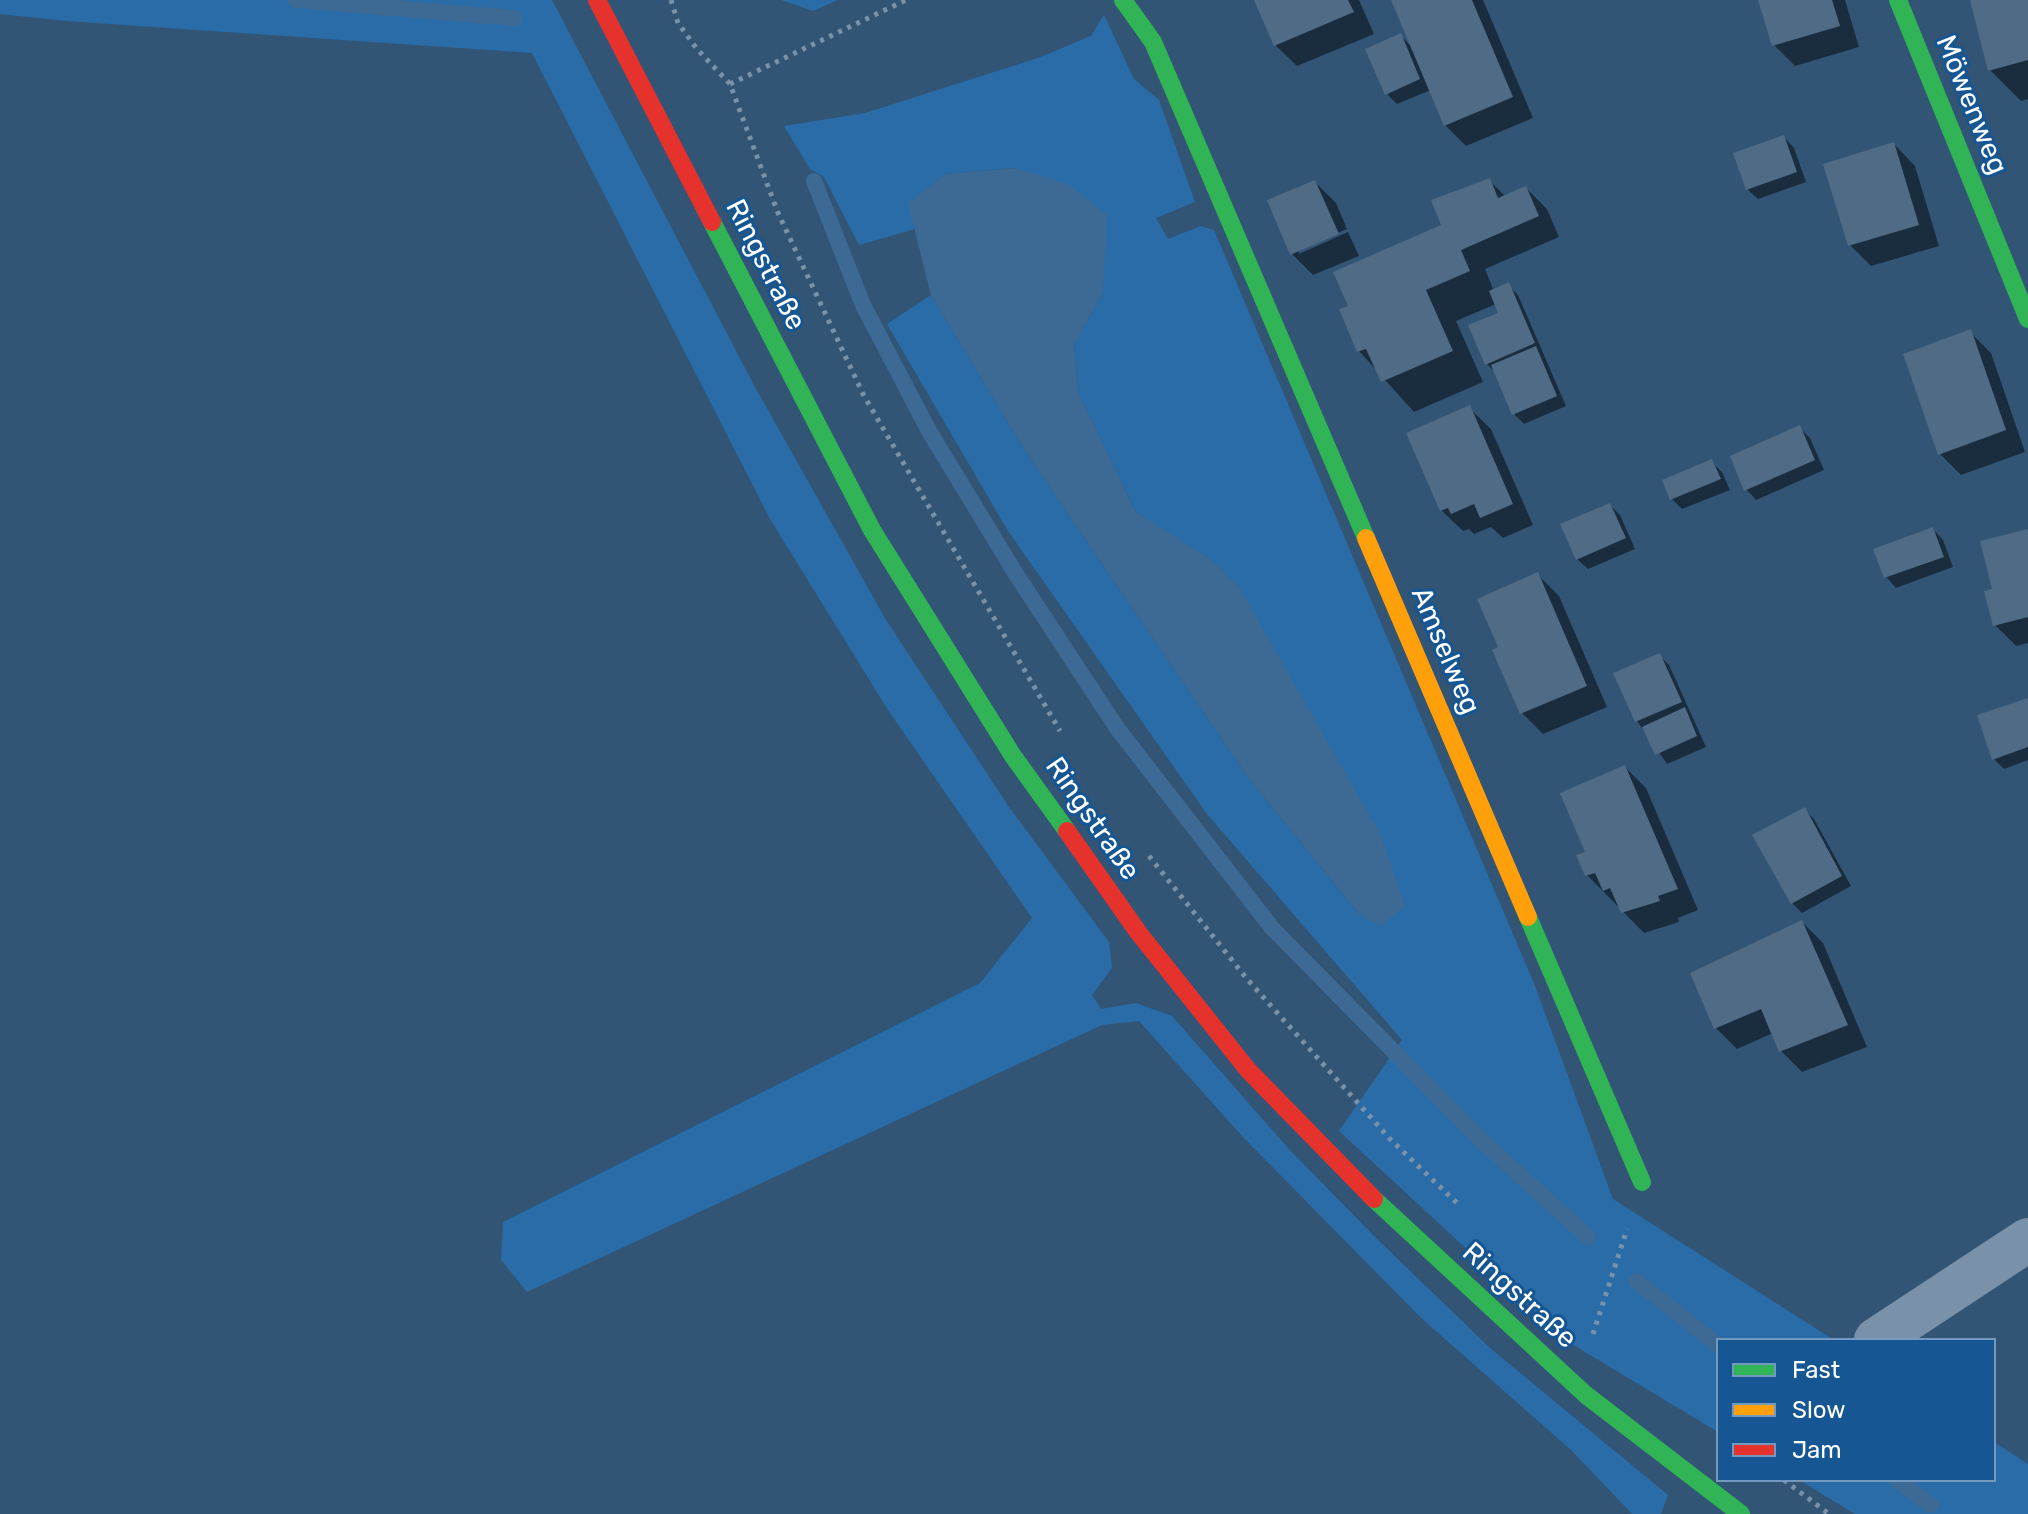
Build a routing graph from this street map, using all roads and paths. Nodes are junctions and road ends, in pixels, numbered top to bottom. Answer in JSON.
{"nodes":[{"id":1,"x":597,"y":0,"type":"edge"},
{"id":2,"x":671,"y":0,"type":"edge"},
{"id":3,"x":906,"y":0,"type":"edge"},
{"id":4,"x":1123,"y":0,"type":"edge"},
{"id":5,"x":1898,"y":0,"type":"edge"},
{"id":6,"x":730,"y":84,"type":"junction"},
{"id":7,"x":2028,"y":319,"type":"edge"},
{"id":8,"x":1068,"y":744,"type":"dead end"},
{"id":9,"x":1139,"y":843,"type":"dead end"},
{"id":10,"x":1642,"y":1182,"type":"joint"},
{"id":11,"x":1470,"y":1216,"type":"dead end"},
{"id":12,"x":2028,"y":1240,"type":"edge"},
{"id":13,"x":1581,"y":1324,"type":"dead end"},
{"id":14,"x":1592,"y":1335,"type":"junction"},
{"id":15,"x":1879,"y":1338,"type":"edge"},
{"id":16,"x":1605,"y":1344,"type":"dead end"},
{"id":17,"x":1787,"y":1482,"type":"edge"},
{"id":18,"x":1741,"y":1514,"type":"edge"},
{"id":19,"x":1829,"y":1514,"type":"edge"}],
"edges":[{"from":1,"to":18,"type":"main road","name":"Ringstraße"},
{"from":2,"to":6,"type":"path"},
{"from":3,"to":6,"type":"path"},
{"from":4,"to":10,"type":"main road","name":"Amselweg"},
{"from":5,"to":7,"type":"main road","name":"Möwenweg"},
{"from":6,"to":8,"type":"path"},
{"from":9,"to":11,"type":"path"},
{"from":10,"to":14,"type":"path"},
{"from":12,"to":15,"type":"street"},
{"from":13,"to":14,"type":"path"},
{"from":14,"to":16,"type":"path"},
{"from":17,"to":19,"type":"path"}]}
